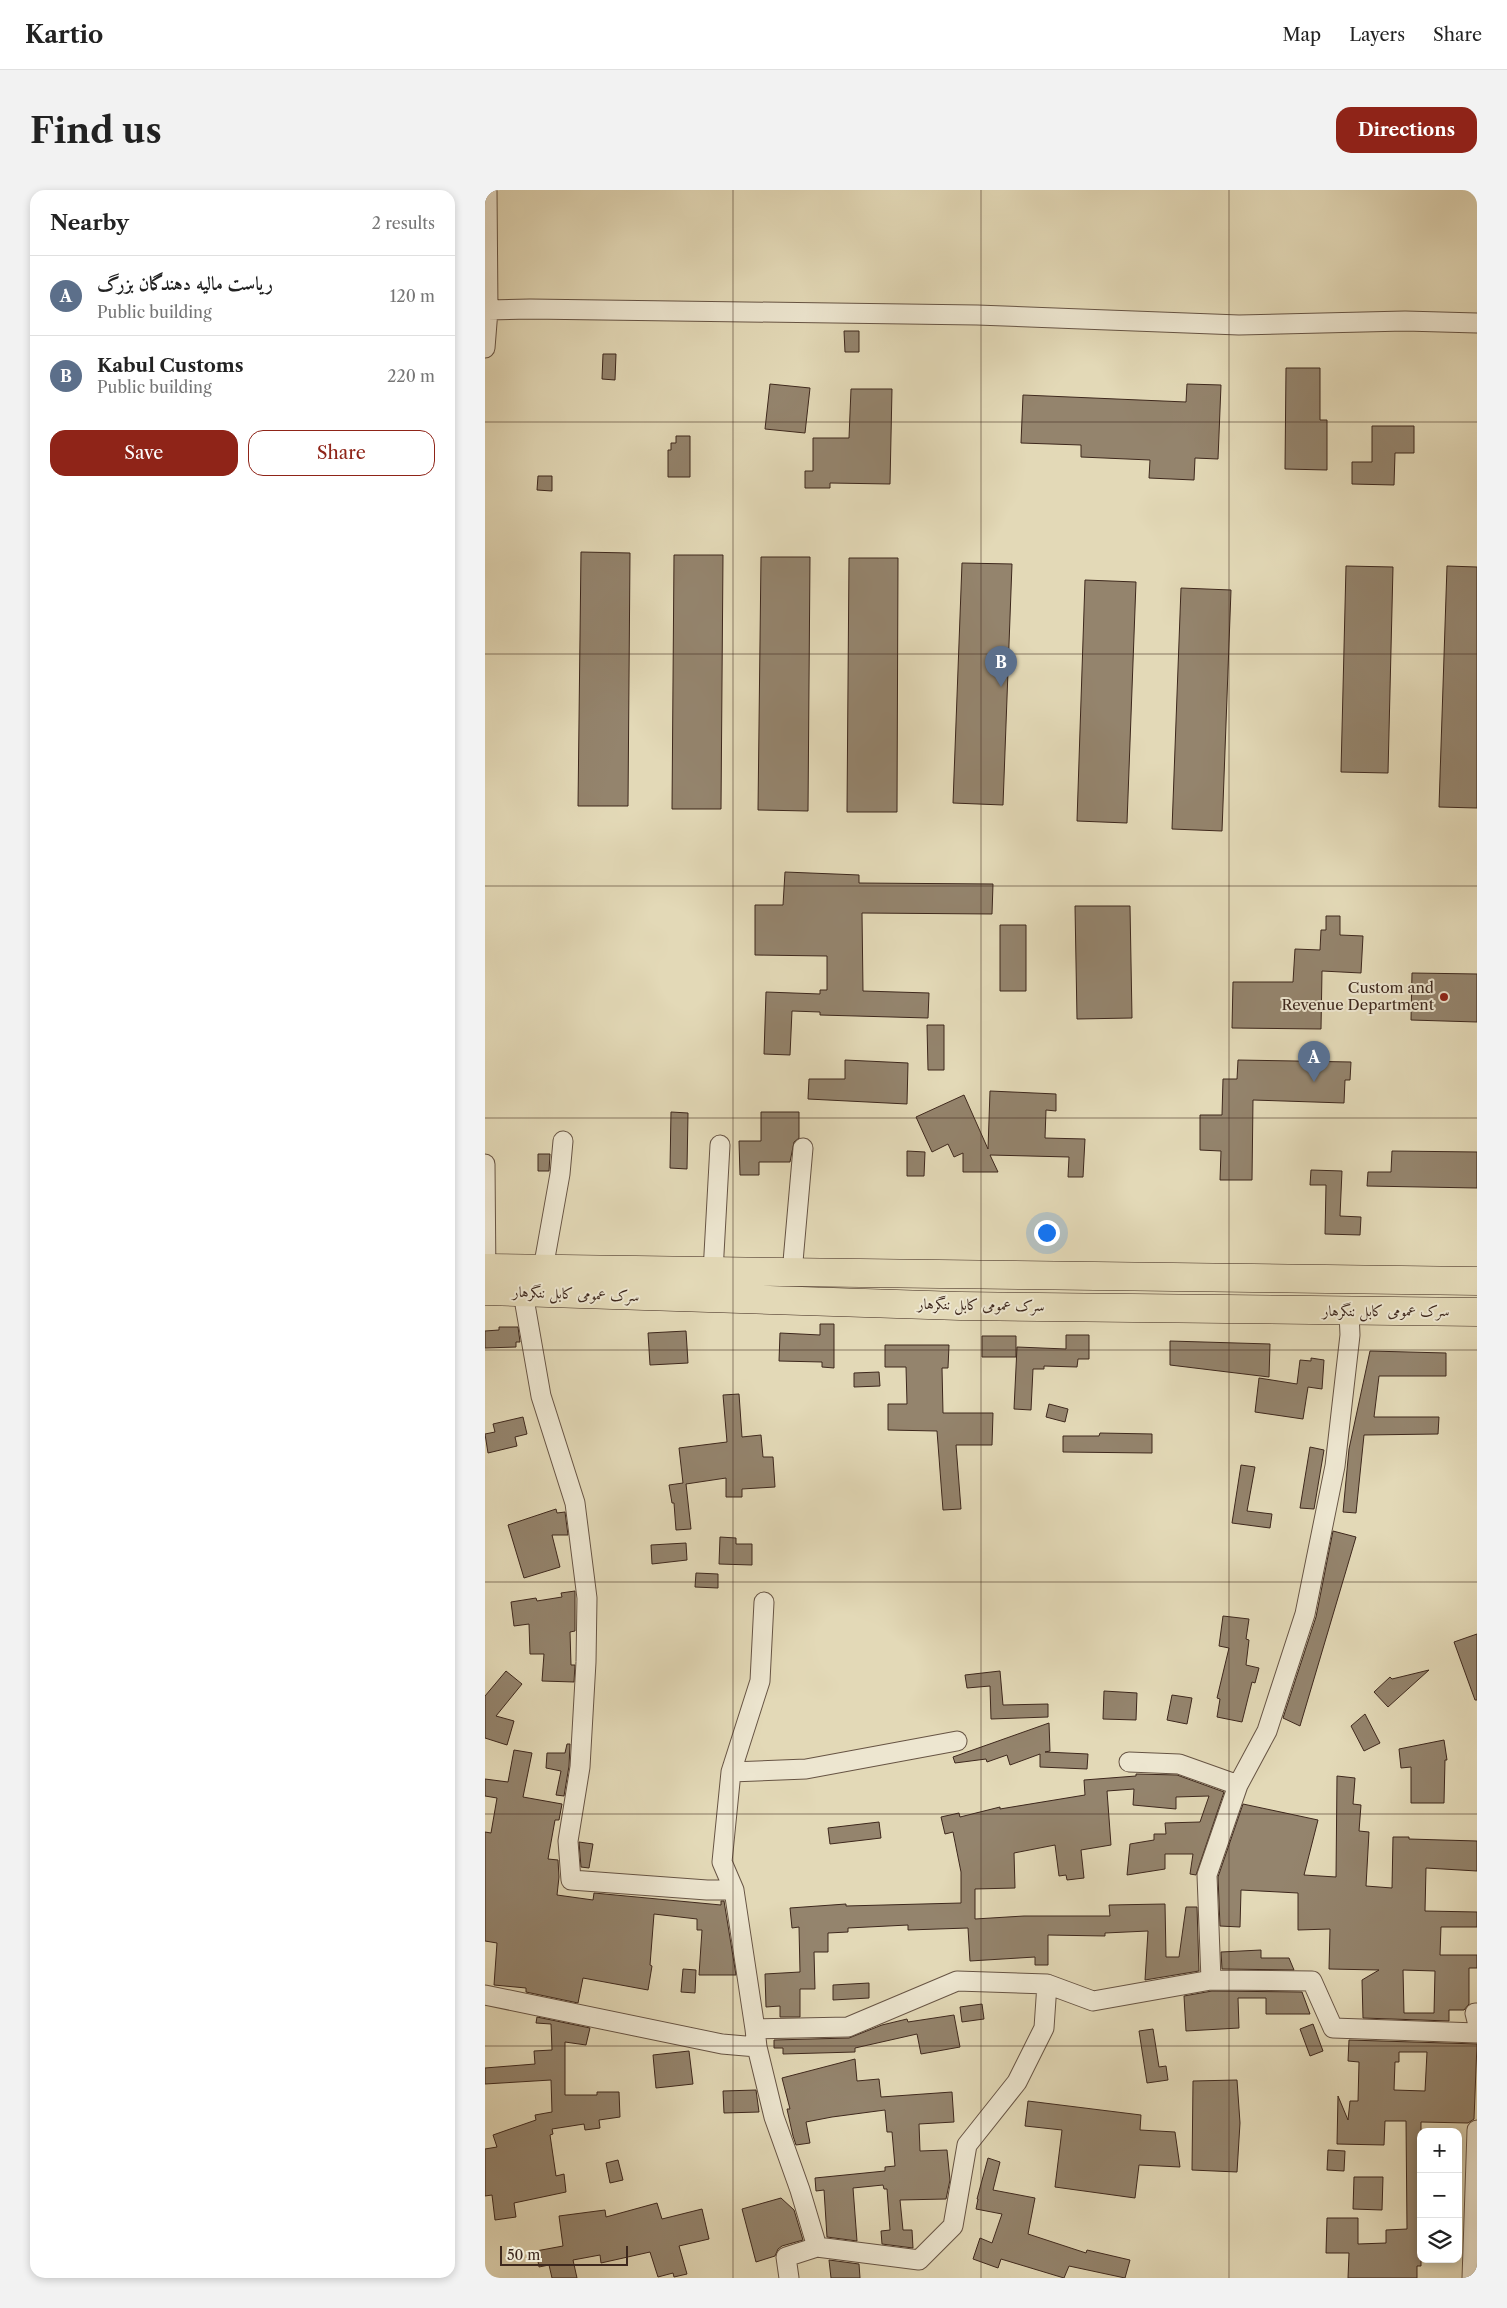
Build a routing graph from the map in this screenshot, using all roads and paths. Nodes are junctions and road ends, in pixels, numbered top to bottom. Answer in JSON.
{"nodes":[{"id":1,"x":487,"y":190,"type":"edge"},
{"id":2,"x":488,"y":310,"type":"junction"},
{"id":3,"x":1477,"y":323,"type":"edge"},
{"id":4,"x":485,"y":348,"type":"edge"},
{"id":5,"x":563,"y":1141,"type":"dead end"},
{"id":6,"x":720,"y":1145,"type":"dead end"},
{"id":7,"x":803,"y":1148,"type":"dead end"},
{"id":8,"x":485,"y":1164,"type":"edge"},
{"id":9,"x":543,"y":1269,"type":"junction"},
{"id":10,"x":713,"y":1272,"type":"junction"},
{"id":11,"x":793,"y":1273,"type":"junction"},
{"id":12,"x":485,"y":1279,"type":"edge"},
{"id":13,"x":1477,"y":1281,"type":"edge"},
{"id":14,"x":523,"y":1293,"type":"junction"},
{"id":15,"x":1349,"y":1312,"type":"junction"},
{"id":16,"x":1477,"y":1312,"type":"edge"},
{"id":17,"x":765,"y":1602,"type":"dead end"},
{"id":18,"x":957,"y":1741,"type":"dead end"},
{"id":19,"x":1129,"y":1762,"type":"dead end"},
{"id":20,"x":731,"y":1772,"type":"junction"},
{"id":21,"x":1238,"y":1785,"type":"junction"},
{"id":22,"x":734,"y":1890,"type":"junction"},
{"id":23,"x":1211,"y":1980,"type":"junction"},
{"id":24,"x":1047,"y":1984,"type":"junction"},
{"id":25,"x":485,"y":1995,"type":"edge"},
{"id":26,"x":1477,"y":2013,"type":"edge"},
{"id":27,"x":1477,"y":2021,"type":"edge"},
{"id":28,"x":1477,"y":2033,"type":"edge"},
{"id":29,"x":756,"y":2038,"type":"junction"},
{"id":30,"x":1477,"y":2130,"type":"edge"},
{"id":31,"x":817,"y":2247,"type":"junction"},
{"id":32,"x":789,"y":2278,"type":"edge"},
{"id":33,"x":1472,"y":2278,"type":"edge"}],
"edges":[{"from":1,"to":2,"type":"street"},
{"from":2,"to":3,"type":"street"},
{"from":2,"to":4,"type":"street"},
{"from":5,"to":9,"type":"street"},
{"from":6,"to":10,"type":"street"},
{"from":7,"to":11,"type":"street"},
{"from":8,"to":12,"type":"street"},
{"from":9,"to":10,"type":"highway","name":"سرک عمومی کابل ننگرهار"},
{"from":9,"to":12,"type":"highway","name":"سرک عمومی کابل ننگرهار"},
{"from":10,"to":11,"type":"highway","name":"سرک عمومی کابل ننگرهار"},
{"from":11,"to":13,"type":"highway","name":"سرک عمومی کابل ننگرهار"},
{"from":12,"to":14,"type":"highway","name":"سرک عمومی کابل ننگرهار"},
{"from":14,"to":15,"type":"highway","name":"سرک عمومی کابل ننگرهار"},
{"from":14,"to":22,"type":"street"},
{"from":15,"to":16,"type":"highway","name":"سرک عمومی کابل ننگرهار"},
{"from":15,"to":21,"type":"street"},
{"from":17,"to":20,"type":"street"},
{"from":18,"to":20,"type":"street"},
{"from":19,"to":21,"type":"street"},
{"from":20,"to":22,"type":"street"},
{"from":21,"to":23,"type":"street"},
{"from":22,"to":29,"type":"street"},
{"from":23,"to":24,"type":"street"},
{"from":23,"to":28,"type":"street"},
{"from":24,"to":29,"type":"street"},
{"from":24,"to":31,"type":"street"},
{"from":25,"to":29,"type":"street"},
{"from":26,"to":27,"type":"street"},
{"from":29,"to":31,"type":"street"},
{"from":30,"to":33,"type":"street"},
{"from":31,"to":32,"type":"street"}]}
